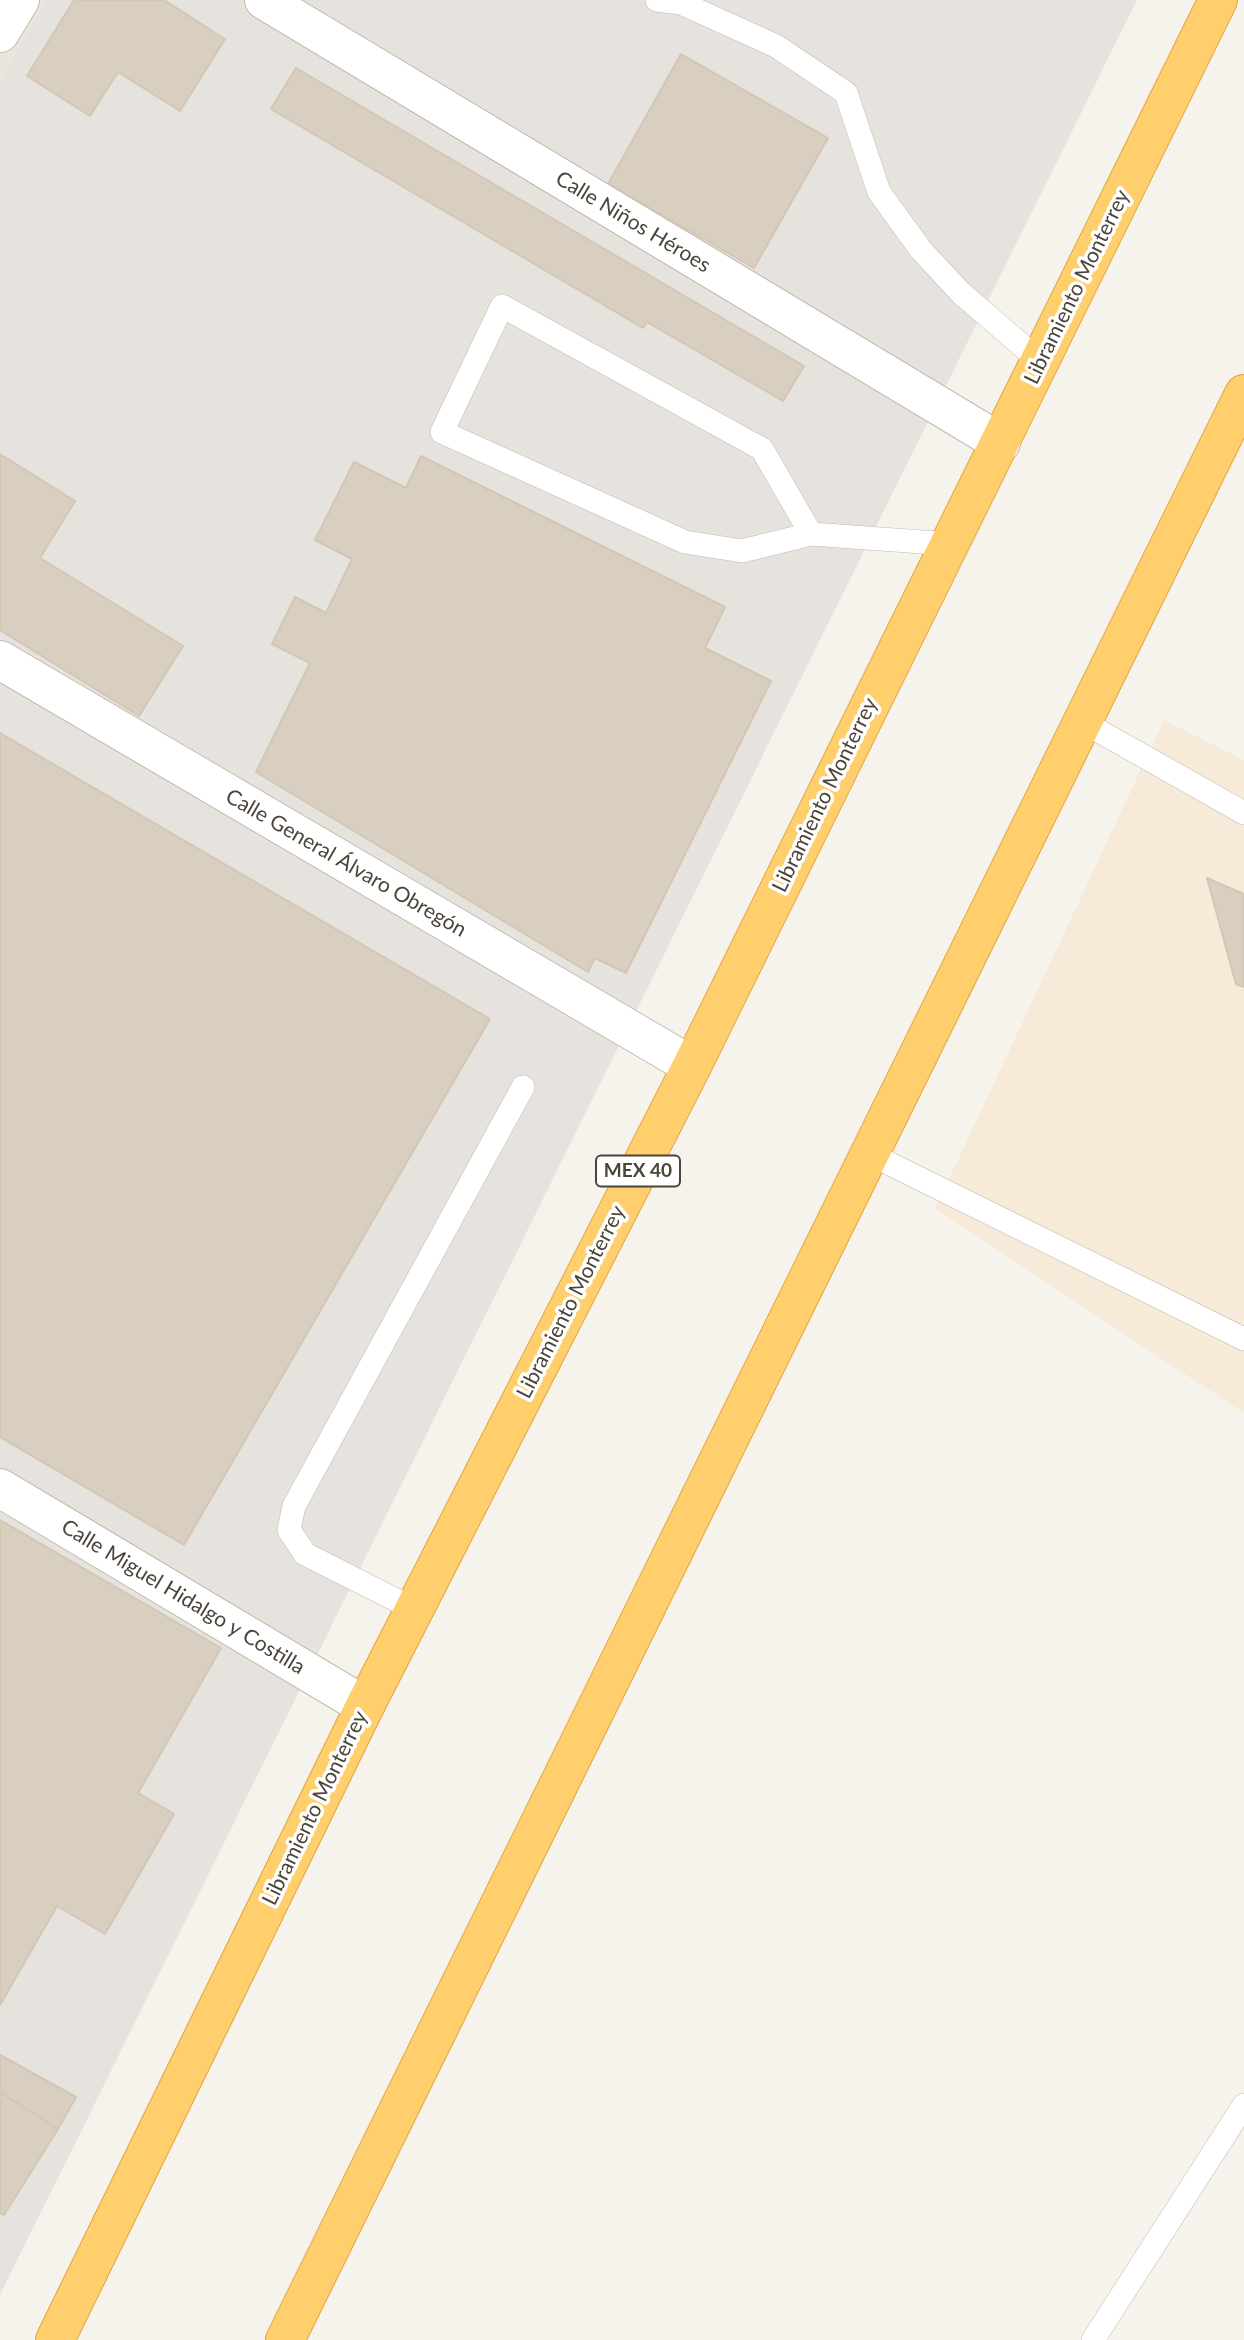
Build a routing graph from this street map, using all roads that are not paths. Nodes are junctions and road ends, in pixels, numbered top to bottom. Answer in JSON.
{"nodes":[{"id":1,"x":20,"y":0,"type":"edge"},
{"id":2,"x":264,"y":0,"type":"edge"},
{"id":3,"x":657,"y":0,"type":"edge"},
{"id":4,"x":1218,"y":0,"type":"edge"},
{"id":5,"x":0,"y":33,"type":"edge"},
{"id":6,"x":1041,"y":362,"type":"junction"},
{"id":7,"x":1244,"y":394,"type":"edge"},
{"id":8,"x":1001,"y":443,"type":"junction"},
{"id":9,"x":811,"y":534,"type":"junction"},
{"id":10,"x":950,"y":544,"type":"junction"},
{"id":11,"x":0,"y":660,"type":"edge"},
{"id":12,"x":1083,"y":722,"type":"junction"},
{"id":13,"x":1244,"y":813,"type":"edge"},
{"id":14,"x":692,"y":1066,"type":"junction"},
{"id":15,"x":523,"y":1087,"type":"dead end"},
{"id":16,"x":870,"y":1154,"type":"junction"},
{"id":17,"x":1244,"y":1339,"type":"edge"},
{"id":18,"x":0,"y":1488,"type":"edge"},
{"id":19,"x":414,"y":1609,"type":"junction"},
{"id":20,"x":365,"y":1706,"type":"junction"},
{"id":21,"x":1244,"y":2105,"type":"edge"},
{"id":22,"x":55,"y":2340,"type":"edge"},
{"id":23,"x":285,"y":2340,"type":"edge"},
{"id":24,"x":1093,"y":2340,"type":"edge"}],
"edges":[{"from":1,"to":5,"type":"street"},
{"from":2,"to":8,"type":"street","name":"Calle Niños Héroes"},
{"from":3,"to":6,"type":"lane"},
{"from":4,"to":6,"type":"highway","name":"Libramiento Monterrey","number":"MEX 40"},
{"from":6,"to":8,"type":"highway","name":"Libramiento Monterrey","number":"MEX 40"},
{"from":7,"to":12,"type":"highway"},
{"from":8,"to":10,"type":"highway","name":"Libramiento Monterrey","number":"MEX 40"},
{"from":9,"to":9,"type":"lane"},
{"from":9,"to":10,"type":"lane"},
{"from":10,"to":14,"type":"highway","name":"Libramiento Monterrey","number":"MEX 40"},
{"from":11,"to":14,"type":"street","name":"Calle General Álvaro Obregón"},
{"from":12,"to":13,"type":"lane"},
{"from":12,"to":16,"type":"highway"},
{"from":14,"to":19,"type":"highway","name":"Libramiento Monterrey","number":"MEX 40"},
{"from":15,"to":19,"type":"lane"},
{"from":16,"to":17,"type":"lane"},
{"from":16,"to":23,"type":"highway"},
{"from":18,"to":20,"type":"street","name":"Calle Miguel Hidalgo y Costilla"},
{"from":19,"to":20,"type":"highway","name":"Libramiento Monterrey","number":"MEX 40"},
{"from":20,"to":22,"type":"highway","name":"Libramiento Monterrey","number":"MEX 40"},
{"from":21,"to":24,"type":"lane"}]}
